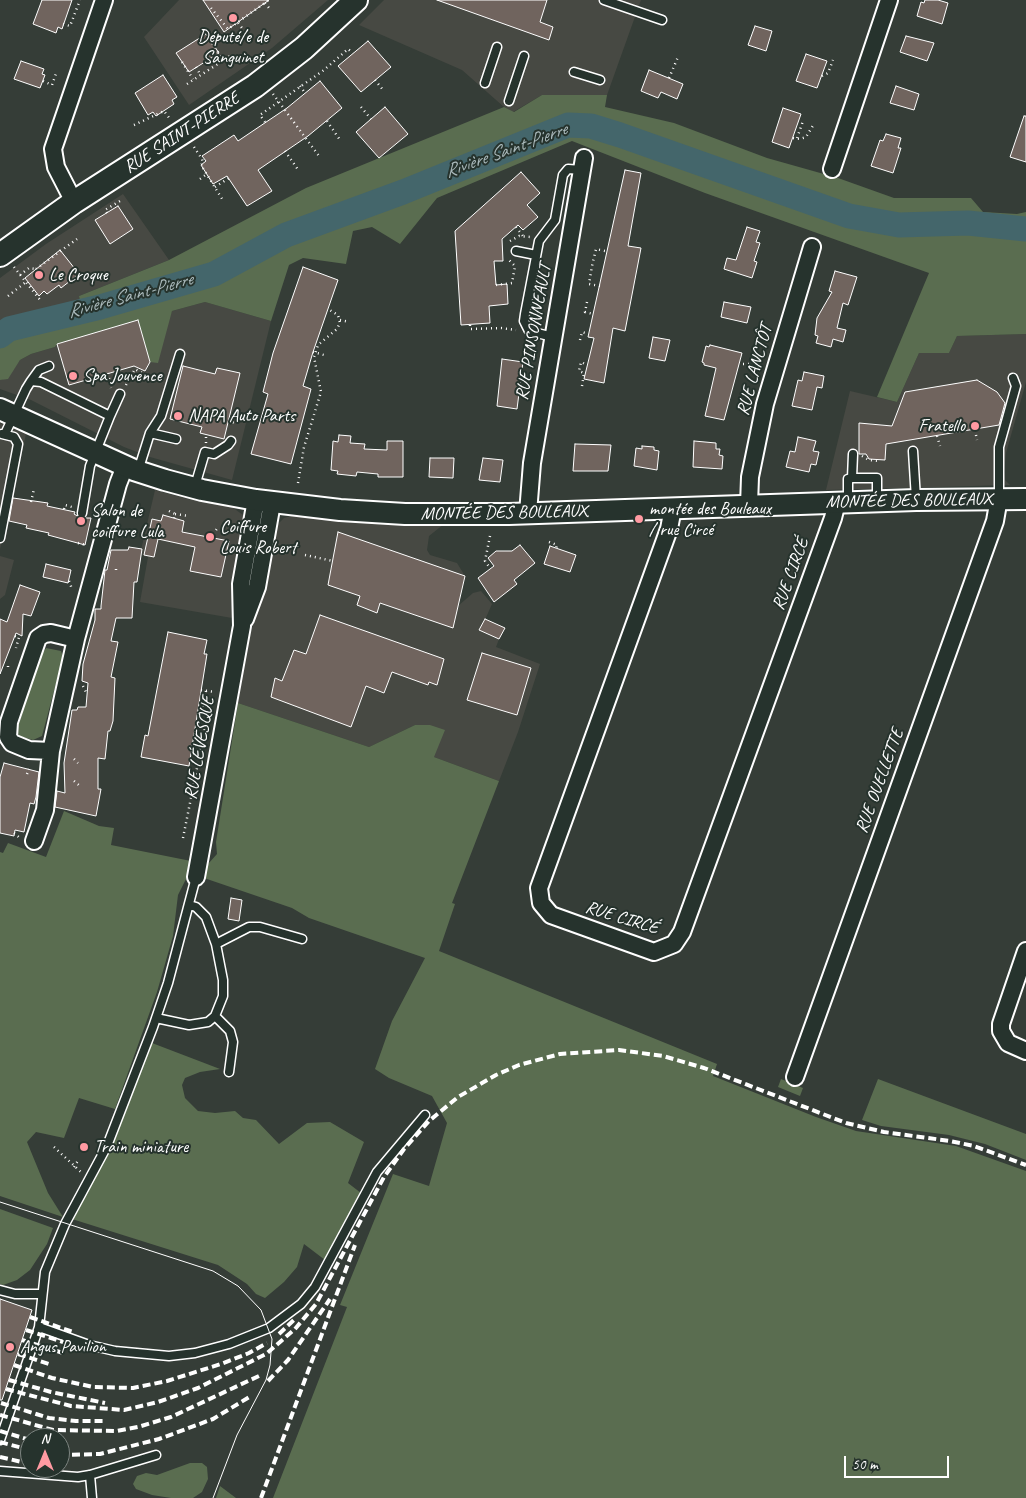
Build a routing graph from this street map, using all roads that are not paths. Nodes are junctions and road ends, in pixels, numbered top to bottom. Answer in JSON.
{"nodes":[{"id":1,"x":104,"y":0,"type":"edge"},
{"id":2,"x":356,"y":0,"type":"edge"},
{"id":3,"x":604,"y":0,"type":"edge"},
{"id":4,"x":889,"y":0,"type":"edge"},
{"id":5,"x":662,"y":20,"type":"dead end"},
{"id":6,"x":497,"y":47,"type":"dead end"},
{"id":7,"x":524,"y":56,"type":"dead end"},
{"id":8,"x":574,"y":72,"type":"dead end"},
{"id":9,"x":600,"y":80,"type":"dead end"},
{"id":10,"x":485,"y":83,"type":"dead end"},
{"id":11,"x":509,"y":101,"type":"dead end"},
{"id":12,"x":583,"y":164,"type":"joint"},
{"id":13,"x":832,"y":169,"type":"dead end"},
{"id":14,"x":74,"y":202,"type":"junction"},
{"id":15,"x":812,"y":247,"type":"dead end"},
{"id":16,"x":516,"y":251,"type":"dead end"},
{"id":17,"x":536,"y":255,"type":"junction"},
{"id":18,"x":6,"y":260,"type":"edge"},
{"id":19,"x":553,"y":337,"type":"junction"},
{"id":20,"x":180,"y":354,"type":"dead end"},
{"id":21,"x":49,"y":366,"type":"dead end"},
{"id":22,"x":1013,"y":378,"type":"dead end"},
{"id":23,"x":31,"y":381,"type":"junction"},
{"id":24,"x":120,"y":394,"type":"road end"},
{"id":25,"x":7,"y":412,"type":"edge"},
{"id":26,"x":110,"y":416,"type":"junction"},
{"id":27,"x":150,"y":433,"type":"junction"},
{"id":28,"x":2,"y":434,"type":"edge"},
{"id":29,"x":176,"y":439,"type":"dead end"},
{"id":30,"x":231,"y":441,"type":"dead end"},
{"id":31,"x":913,"y":451,"type":"dead end"},
{"id":32,"x":96,"y":452,"type":"junction"},
{"id":33,"x":855,"y":454,"type":"road end"},
{"id":34,"x":131,"y":468,"type":"junction"},
{"id":35,"x":852,"y":478,"type":"junction"},
{"id":36,"x":194,"y":488,"type":"junction"},
{"id":37,"x":999,"y":498,"type":"junction"},
{"id":38,"x":1026,"y":499,"type":"edge"},
{"id":39,"x":916,"y":500,"type":"junction"},
{"id":40,"x":877,"y":501,"type":"junction"},
{"id":41,"x":264,"y":502,"type":"junction"},
{"id":42,"x":842,"y":502,"type":"junction"},
{"id":43,"x":749,"y":505,"type":"junction"},
{"id":44,"x":673,"y":508,"type":"junction"},
{"id":45,"x":82,"y":513,"type":"dead end"},
{"id":46,"x":528,"y":513,"type":"junction"},
{"id":47,"x":0,"y":538,"type":"edge"},
{"id":48,"x":76,"y":639,"type":"junction"},
{"id":49,"x":51,"y":751,"type":"junction"},
{"id":50,"x":28,"y":840,"type":"road end"},
{"id":51,"x":196,"y":877,"type":"joint"},
{"id":52,"x":189,"y":904,"type":"junction"},
{"id":53,"x":302,"y":939,"type":"dead end"},
{"id":54,"x":216,"y":944,"type":"junction"},
{"id":55,"x":1026,"y":951,"type":"edge"},
{"id":56,"x":215,"y":1016,"type":"junction"},
{"id":57,"x":156,"y":1018,"type":"junction"},
{"id":58,"x":1026,"y":1051,"type":"edge"},
{"id":59,"x":229,"y":1072,"type":"dead end"},
{"id":60,"x":795,"y":1077,"type":"dead end"},
{"id":61,"x":425,"y":1115,"type":"dead end"},
{"id":62,"x":0,"y":1290,"type":"edge"},
{"id":63,"x":42,"y":1294,"type":"junction"},
{"id":64,"x":39,"y":1327,"type":"junction"},
{"id":65,"x":0,"y":1440,"type":"edge"},
{"id":66,"x":156,"y":1454,"type":"dead end"},
{"id":67,"x":0,"y":1471,"type":"edge"},
{"id":68,"x":90,"y":1475,"type":"junction"},
{"id":69,"x":92,"y":1498,"type":"edge"}],
"edges":[{"from":1,"to":14,"type":"street"},
{"from":2,"to":14,"type":"main road","name":"RUE SAINT-PIERRE"},
{"from":3,"to":5,"type":"lane"},
{"from":4,"to":13,"type":"street"},
{"from":6,"to":10,"type":"lane"},
{"from":7,"to":11,"type":"lane"},
{"from":8,"to":9,"type":"lane"},
{"from":12,"to":17,"type":"lane"},
{"from":12,"to":19,"type":"street","name":"RUE PINSONNEAULT"},
{"from":14,"to":18,"type":"main road","name":"RUE SAINT-PIERRE"},
{"from":15,"to":43,"type":"street","name":"RUE LANCTÔT"},
{"from":16,"to":17,"type":"lane"},
{"from":17,"to":19,"type":"lane"},
{"from":19,"to":46,"type":"street","name":"RUE PINSONNEAULT"},
{"from":20,"to":27,"type":"lane"},
{"from":21,"to":23,"type":"lane"},
{"from":22,"to":37,"type":"lane"},
{"from":23,"to":25,"type":"lane"},
{"from":23,"to":26,"type":"lane"},
{"from":24,"to":26,"type":"lane"},
{"from":25,"to":28,"type":"lane"},
{"from":25,"to":32,"type":"street","name":"MONTÉE DES BOULEAUX"},
{"from":26,"to":32,"type":"lane"},
{"from":27,"to":29,"type":"lane"},
{"from":27,"to":34,"type":"lane"},
{"from":28,"to":47,"type":"lane"},
{"from":30,"to":36,"type":"lane"},
{"from":31,"to":39,"type":"lane"},
{"from":32,"to":34,"type":"street","name":"MONTÉE DES BOULEAUX"},
{"from":32,"to":45,"type":"lane"},
{"from":33,"to":35,"type":"lane"},
{"from":34,"to":36,"type":"street","name":"MONTÉE DES BOULEAUX"},
{"from":34,"to":48,"type":"street"},
{"from":35,"to":40,"type":"lane"},
{"from":35,"to":42,"type":"lane"},
{"from":36,"to":41,"type":"street","name":"MONTÉE DES BOULEAUX"},
{"from":37,"to":38,"type":"street","name":"MONTÉE DES BOULEAUX"},
{"from":37,"to":39,"type":"street","name":"MONTÉE DES BOULEAUX"},
{"from":37,"to":60,"type":"street","name":"RUE OUELLETTE"},
{"from":39,"to":40,"type":"street","name":"MONTÉE DES BOULEAUX"},
{"from":40,"to":42,"type":"street","name":"MONTÉE DES BOULEAUX"},
{"from":41,"to":46,"type":"street","name":"MONTÉE DES BOULEAUX"},
{"from":41,"to":51,"type":"street","name":"RUE LÉVESQUE"},
{"from":42,"to":43,"type":"street","name":"MONTÉE DES BOULEAUX"},
{"from":42,"to":44,"type":"street","name":"RUE CIRCÉ"},
{"from":43,"to":44,"type":"street","name":"MONTÉE DES BOULEAUX"},
{"from":44,"to":46,"type":"street","name":"MONTÉE DES BOULEAUX"},
{"from":48,"to":49,"type":"street"},
{"from":48,"to":49,"type":"street"},
{"from":49,"to":50,"type":"street"},
{"from":51,"to":52,"type":"lane"},
{"from":52,"to":54,"type":"lane"},
{"from":52,"to":57,"type":"lane"},
{"from":53,"to":54,"type":"lane"},
{"from":54,"to":56,"type":"lane"},
{"from":55,"to":58,"type":"street"},
{"from":56,"to":57,"type":"lane"},
{"from":56,"to":59,"type":"lane"},
{"from":57,"to":63,"type":"lane"},
{"from":61,"to":64,"type":"lane"},
{"from":62,"to":63,"type":"lane"},
{"from":63,"to":64,"type":"lane"},
{"from":64,"to":65,"type":"lane"},
{"from":66,"to":68,"type":"lane"},
{"from":67,"to":68,"type":"lane"},
{"from":68,"to":69,"type":"lane"}]}
